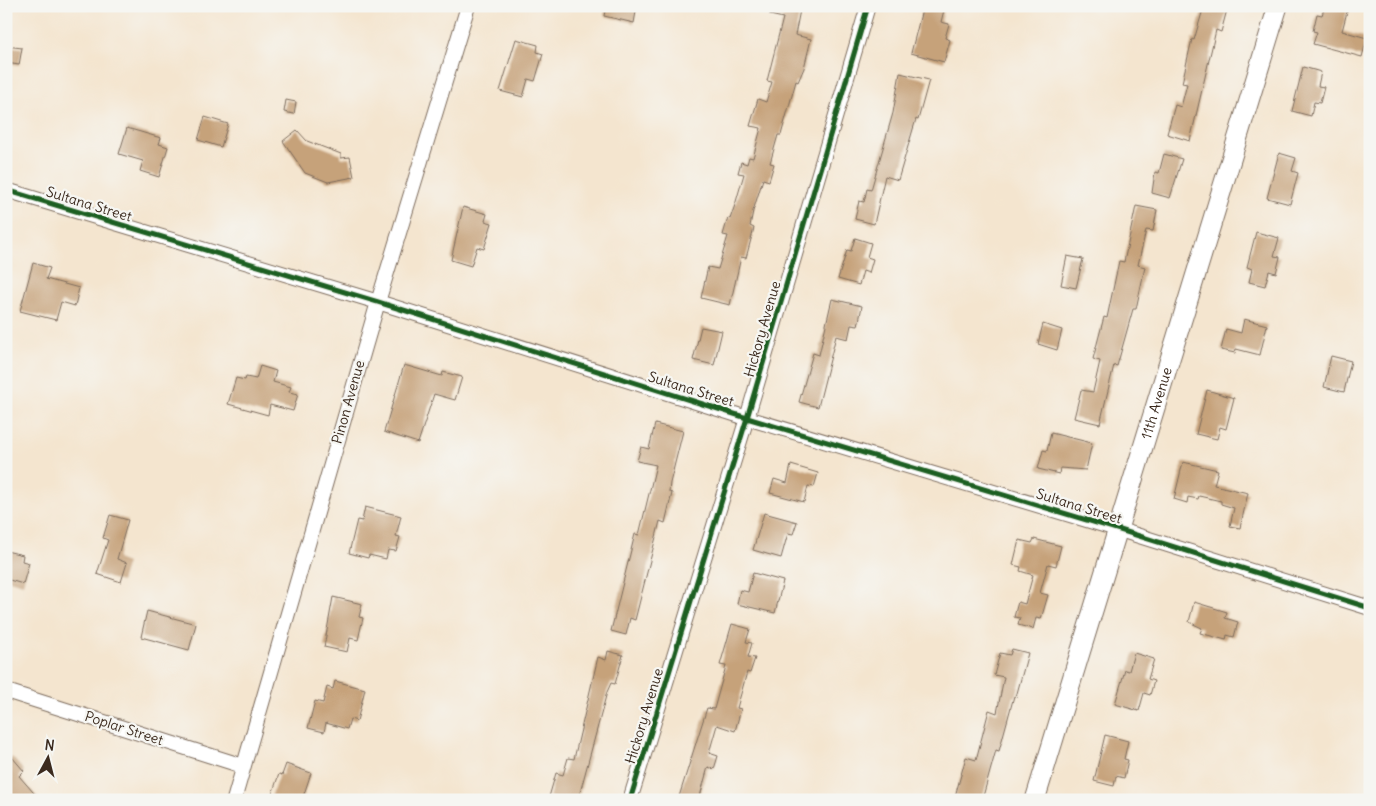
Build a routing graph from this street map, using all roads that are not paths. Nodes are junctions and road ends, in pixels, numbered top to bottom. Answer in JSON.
{"nodes":[{"id":1,"x":468,"y":6,"type":"edge"},
{"id":2,"x":868,"y":6,"type":"edge"},
{"id":3,"x":1278,"y":6,"type":"edge"},
{"id":4,"x":6,"y":190,"type":"edge"},
{"id":5,"x":378,"y":302,"type":"junction"},
{"id":6,"x":747,"y":418,"type":"junction"},
{"id":7,"x":1120,"y":530,"type":"junction"},
{"id":8,"x":1370,"y":608,"type":"edge"},
{"id":9,"x":6,"y":691,"type":"edge"},
{"id":10,"x":242,"y":766,"type":"junction"},
{"id":11,"x":234,"y":800,"type":"edge"},
{"id":12,"x":630,"y":800,"type":"edge"},
{"id":13,"x":1035,"y":800,"type":"edge"}],
"edges":[{"from":1,"to":5,"type":"street","name":"Pinon Avenue"},
{"from":2,"to":6,"type":"street","name":"Hickory Avenue"},
{"from":3,"to":7,"type":"main road","name":"11th Avenue"},
{"from":4,"to":5,"type":"street","name":"Sultana Street"},
{"from":5,"to":6,"type":"street","name":"Sultana Street"},
{"from":5,"to":10,"type":"street","name":"Pinon Avenue"},
{"from":6,"to":7,"type":"street","name":"Sultana Street"},
{"from":6,"to":12,"type":"street","name":"Hickory Avenue"},
{"from":7,"to":8,"type":"street","name":"Sultana Street"},
{"from":7,"to":13,"type":"main road","name":"11th Avenue"},
{"from":9,"to":10,"type":"street","name":"Poplar Street"},
{"from":10,"to":11,"type":"street","name":"Pinon Avenue"}]}
